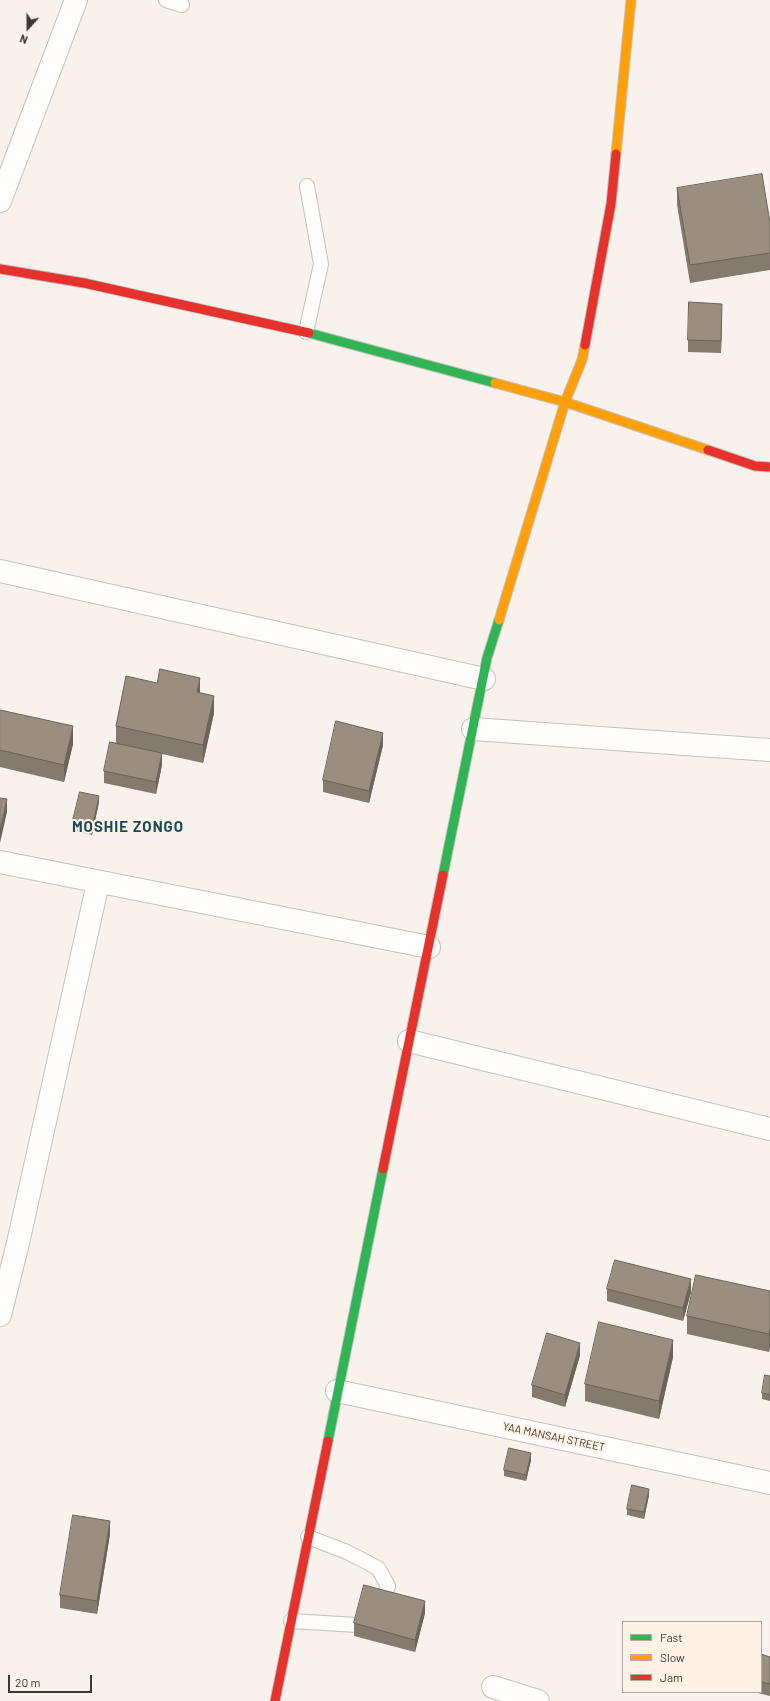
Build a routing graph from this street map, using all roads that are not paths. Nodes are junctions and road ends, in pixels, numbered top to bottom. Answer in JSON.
{"nodes":[{"id":1,"x":76,"y":0,"type":"edge"},
{"id":2,"x":166,"y":0,"type":"edge"},
{"id":3,"x":630,"y":0,"type":"edge"},
{"id":4,"x":182,"y":5,"type":"dead end"},
{"id":5,"x":307,"y":186,"type":"dead end"},
{"id":6,"x":0,"y":201,"type":"edge"},
{"id":7,"x":0,"y":269,"type":"edge"},
{"id":8,"x":306,"y":332,"type":"junction"},
{"id":9,"x":566,"y":402,"type":"junction"},
{"id":10,"x":770,"y":467,"type":"edge"},
{"id":11,"x":0,"y":572,"type":"edge"},
{"id":12,"x":484,"y":679,"type":"junction"},
{"id":13,"x":473,"y":729,"type":"junction"},
{"id":14,"x":770,"y":750,"type":"edge"},
{"id":15,"x":0,"y":862,"type":"edge"},
{"id":16,"x":98,"y":882,"type":"junction"},
{"id":17,"x":429,"y":948,"type":"junction"},
{"id":18,"x":409,"y":1042,"type":"junction"},
{"id":19,"x":770,"y":1128,"type":"edge"},
{"id":20,"x":0,"y":1315,"type":"edge"},
{"id":21,"x":337,"y":1391,"type":"junction"},
{"id":22,"x":770,"y":1483,"type":"edge"},
{"id":23,"x":308,"y":1537,"type":"junction"},
{"id":24,"x":382,"y":1602,"type":"edge"},
{"id":25,"x":291,"y":1621,"type":"junction"},
{"id":26,"x":357,"y":1625,"type":"edge"},
{"id":27,"x":492,"y":1687,"type":"dead end"},
{"id":28,"x":275,"y":1701,"type":"edge"},
{"id":29,"x":538,"y":1701,"type":"edge"}],
"edges":[{"from":1,"to":6,"type":"street"},
{"from":2,"to":4,"type":"lane"},
{"from":3,"to":9,"type":"street"},
{"from":5,"to":8,"type":"lane"},
{"from":7,"to":8,"type":"street"},
{"from":8,"to":9,"type":"street"},
{"from":9,"to":10,"type":"street"},
{"from":9,"to":12,"type":"street"},
{"from":11,"to":12,"type":"street"},
{"from":12,"to":13,"type":"street"},
{"from":13,"to":14,"type":"street"},
{"from":13,"to":17,"type":"street"},
{"from":15,"to":16,"type":"street"},
{"from":16,"to":17,"type":"street"},
{"from":16,"to":20,"type":"street"},
{"from":17,"to":18,"type":"street"},
{"from":18,"to":19,"type":"street"},
{"from":18,"to":21,"type":"street"},
{"from":21,"to":22,"type":"street","name":"YAA MANSAH STREET"},
{"from":21,"to":23,"type":"street"},
{"from":23,"to":24,"type":"lane"},
{"from":23,"to":25,"type":"street"},
{"from":25,"to":26,"type":"lane"},
{"from":25,"to":28,"type":"street"},
{"from":27,"to":29,"type":"street"}]}
